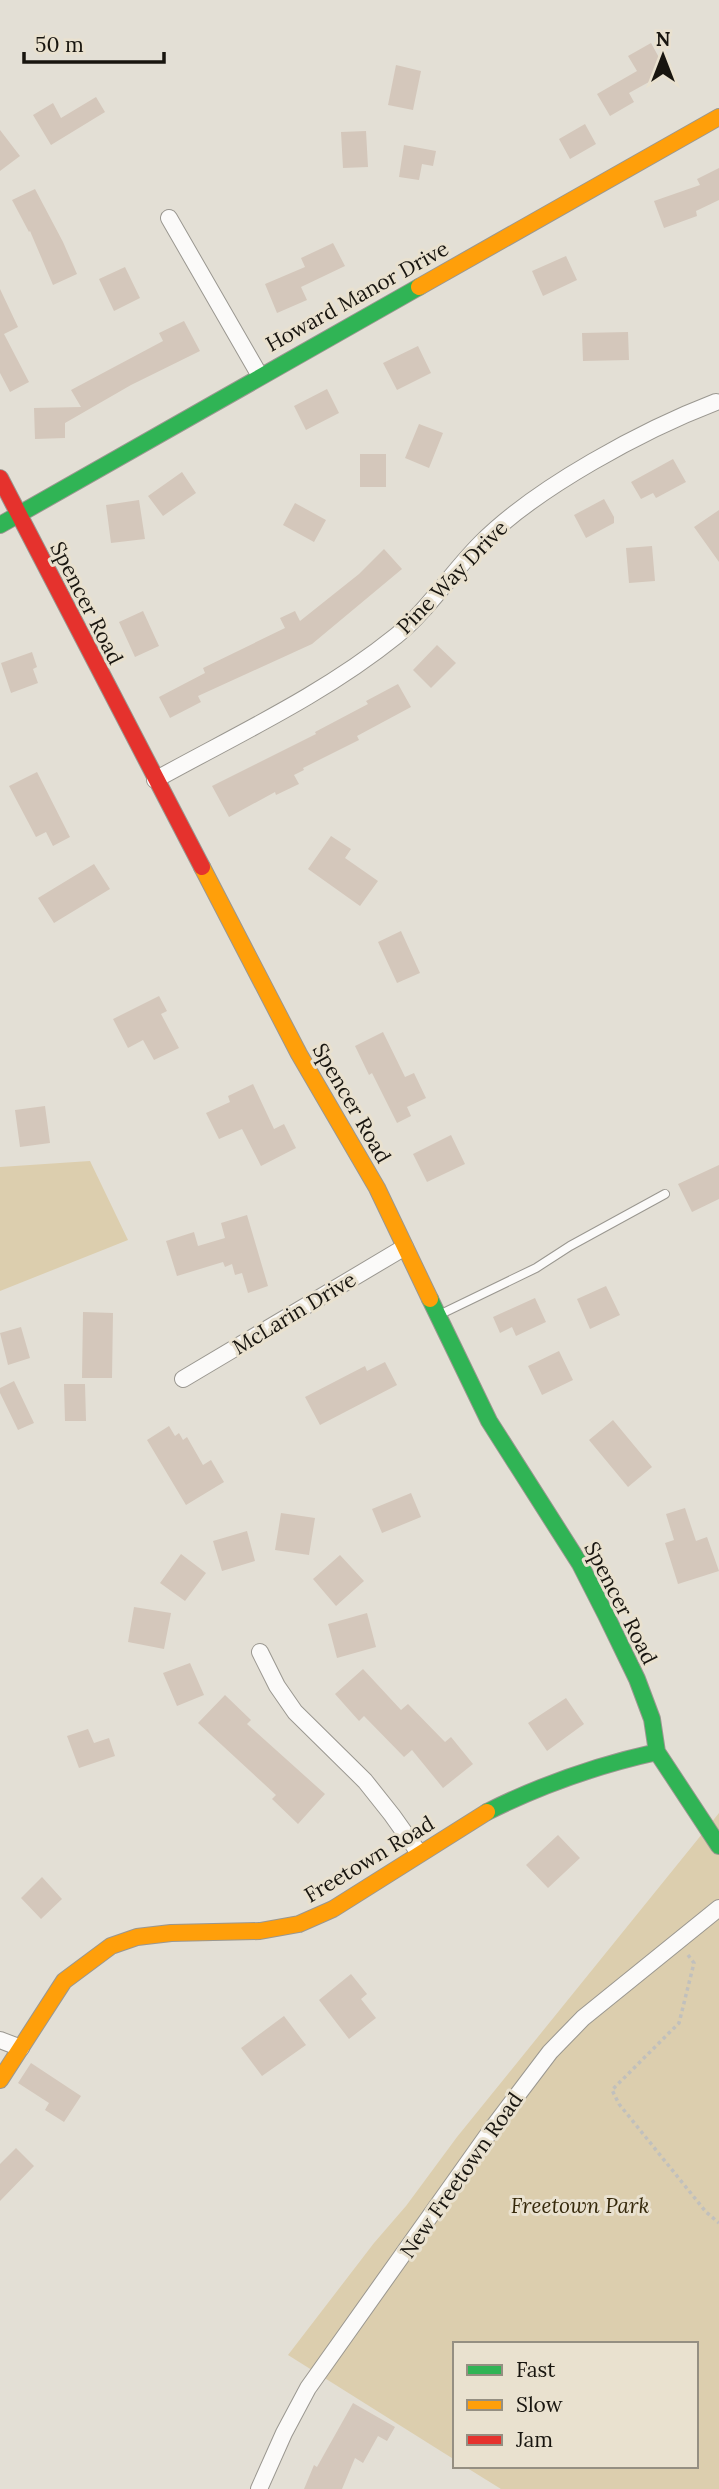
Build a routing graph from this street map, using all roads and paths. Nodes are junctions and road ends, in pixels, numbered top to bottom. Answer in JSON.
{"nodes":[{"id":1,"x":719,"y":117,"type":"edge"},
{"id":2,"x":169,"y":218,"type":"dead end"},
{"id":3,"x":260,"y":376,"type":"junction"},
{"id":4,"x":716,"y":402,"type":"dead end"},
{"id":5,"x":0,"y":478,"type":"edge"},
{"id":6,"x":18,"y":515,"type":"junction"},
{"id":7,"x":0,"y":525,"type":"edge"},
{"id":8,"x":155,"y":779,"type":"junction"},
{"id":9,"x":665,"y":1194,"type":"dead end"},
{"id":10,"x":405,"y":1247,"type":"junction"},
{"id":11,"x":438,"y":1315,"type":"junction"},
{"id":12,"x":183,"y":1379,"type":"dead end"},
{"id":13,"x":260,"y":1652,"type":"dead end"},
{"id":14,"x":657,"y":1752,"type":"junction"},
{"id":15,"x":719,"y":1846,"type":"edge"},
{"id":16,"x":419,"y":1853,"type":"junction"},
{"id":17,"x":719,"y":1908,"type":"edge"},
{"id":18,"x":676,"y":1942,"type":"junction"},
{"id":19,"x":0,"y":2040,"type":"edge"},
{"id":20,"x":21,"y":2048,"type":"junction"},
{"id":21,"x":0,"y":2080,"type":"edge"},
{"id":22,"x":719,"y":2222,"type":"edge"},
{"id":23,"x":259,"y":2489,"type":"edge"}],
"edges":[{"from":1,"to":3,"type":"street","name":"Howard Manor Drive"},
{"from":2,"to":3,"type":"street"},
{"from":3,"to":6,"type":"street","name":"Howard Manor Drive"},
{"from":4,"to":8,"type":"street","name":"Pine Way Drive"},
{"from":5,"to":6,"type":"street","name":"Spencer Road"},
{"from":6,"to":7,"type":"street","name":"Howard Manor Drive"},
{"from":6,"to":8,"type":"street","name":"Spencer Road"},
{"from":8,"to":10,"type":"street","name":"Spencer Road"},
{"from":9,"to":11,"type":"lane"},
{"from":10,"to":11,"type":"street","name":"Spencer Road"},
{"from":10,"to":12,"type":"street","name":"McLarin Drive"},
{"from":11,"to":14,"type":"street","name":"Spencer Road"},
{"from":13,"to":16,"type":"street"},
{"from":14,"to":15,"type":"street"},
{"from":14,"to":16,"type":"street","name":"Freetown Road"},
{"from":16,"to":20,"type":"street","name":"Freetown Road"},
{"from":17,"to":18,"type":"street","name":"New Freetown Road"},
{"from":18,"to":22,"type":"path"},
{"from":18,"to":23,"type":"street","name":"New Freetown Road"},
{"from":19,"to":20,"type":"street"},
{"from":20,"to":21,"type":"street","name":"Freetown Road"}]}
